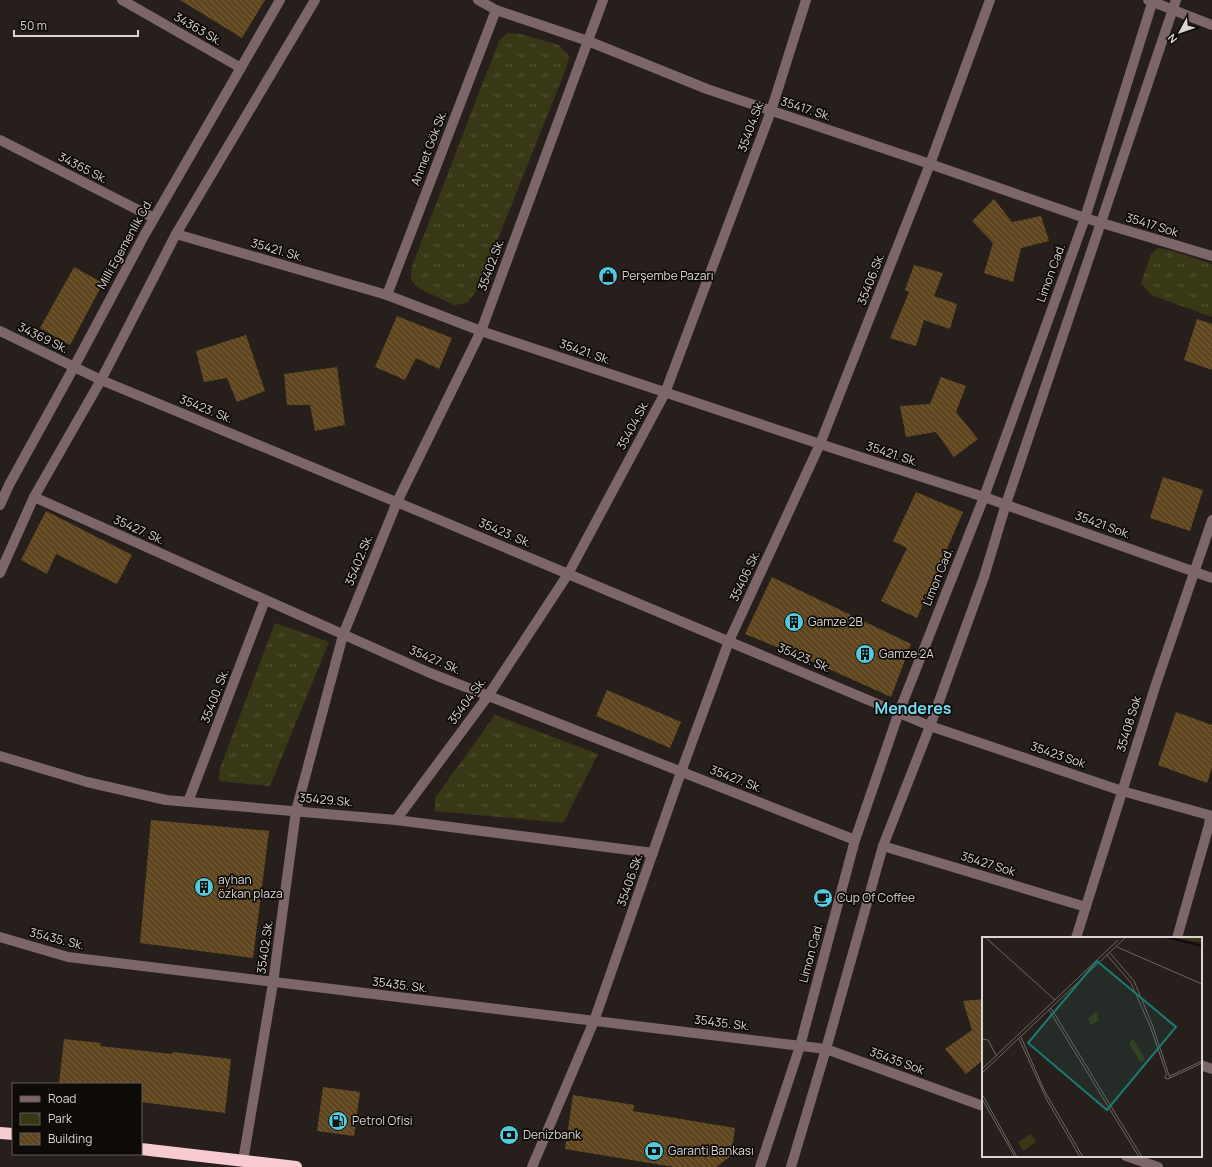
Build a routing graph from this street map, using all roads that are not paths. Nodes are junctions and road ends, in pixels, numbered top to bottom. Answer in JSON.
{"nodes":[{"id":1,"x":122,"y":0,"type":"edge"},
{"id":2,"x":280,"y":0,"type":"edge"},
{"id":3,"x":315,"y":0,"type":"edge"},
{"id":4,"x":478,"y":0,"type":"edge"},
{"id":5,"x":603,"y":0,"type":"edge"},
{"id":6,"x":806,"y":0,"type":"edge"},
{"id":7,"x":990,"y":0,"type":"edge"},
{"id":8,"x":1151,"y":1,"type":"edge"},
{"id":9,"x":1175,"y":5,"type":"edge"},
{"id":10,"x":496,"y":10,"type":"junction"},
{"id":11,"x":1212,"y":24,"type":"edge"},
{"id":12,"x":588,"y":41,"type":"junction"},
{"id":13,"x":241,"y":68,"type":"junction"},
{"id":14,"x":771,"y":111,"type":"junction"},
{"id":15,"x":0,"y":140,"type":"edge"},
{"id":16,"x":930,"y":164,"type":"junction"},
{"id":17,"x":154,"y":218,"type":"junction"},
{"id":18,"x":1085,"y":218,"type":"junction"},
{"id":19,"x":1102,"y":223,"type":"junction"},
{"id":20,"x":176,"y":234,"type":"junction"},
{"id":21,"x":1212,"y":256,"type":"edge"},
{"id":22,"x":387,"y":295,"type":"junction"},
{"id":23,"x":481,"y":331,"type":"junction"},
{"id":24,"x":0,"y":332,"type":"edge"},
{"id":25,"x":74,"y":367,"type":"junction"},
{"id":26,"x":101,"y":380,"type":"junction"},
{"id":27,"x":665,"y":393,"type":"junction"},
{"id":28,"x":820,"y":444,"type":"junction"},
{"id":29,"x":5,"y":483,"type":"edge"},
{"id":30,"x":34,"y":497,"type":"junction"},
{"id":31,"x":984,"y":497,"type":"junction"},
{"id":32,"x":397,"y":502,"type":"junction"},
{"id":33,"x":1006,"y":504,"type":"junction"},
{"id":34,"x":0,"y":505,"type":"edge"},
{"id":35,"x":1212,"y":520,"type":"edge"},
{"id":36,"x":1194,"y":571,"type":"junction"},
{"id":37,"x":0,"y":573,"type":"edge"},
{"id":38,"x":568,"y":574,"type":"junction"},
{"id":39,"x":1212,"y":578,"type":"edge"},
{"id":40,"x":265,"y":600,"type":"junction"},
{"id":41,"x":343,"y":635,"type":"junction"},
{"id":42,"x":729,"y":641,"type":"junction"},
{"id":43,"x":488,"y":696,"type":"junction"},
{"id":44,"x":899,"y":712,"type":"junction"},
{"id":45,"x":930,"y":726,"type":"junction"},
{"id":46,"x":0,"y":756,"type":"edge"},
{"id":47,"x":681,"y":772,"type":"junction"},
{"id":48,"x":1122,"y":791,"type":"junction"},
{"id":49,"x":188,"y":802,"type":"junction"},
{"id":50,"x":296,"y":811,"type":"junction"},
{"id":51,"x":1211,"y":816,"type":"edge"},
{"id":52,"x":396,"y":820,"type":"junction"},
{"id":53,"x":855,"y":840,"type":"junction"},
{"id":54,"x":883,"y":846,"type":"junction"},
{"id":55,"x":653,"y":853,"type":"junction"},
{"id":56,"x":1086,"y":907,"type":"junction"},
{"id":57,"x":0,"y":937,"type":"edge"},
{"id":58,"x":1076,"y":937,"type":"edge"},
{"id":59,"x":1176,"y":937,"type":"edge"},
{"id":60,"x":273,"y":983,"type":"junction"},
{"id":61,"x":594,"y":1021,"type":"junction"},
{"id":62,"x":800,"y":1046,"type":"junction"},
{"id":63,"x":826,"y":1049,"type":"junction"},
{"id":64,"x":1202,"y":1065,"type":"edge"},
{"id":65,"x":1212,"y":1069,"type":"edge"},
{"id":66,"x":982,"y":1106,"type":"edge"},
{"id":67,"x":0,"y":1133,"type":"edge"},
{"id":68,"x":12,"y":1134,"type":"edge"},
{"id":69,"x":142,"y":1149,"type":"edge"},
{"id":70,"x":1129,"y":1157,"type":"edge"},
{"id":71,"x":244,"y":1161,"type":"junction"},
{"id":72,"x":296,"y":1167,"type":"edge"},
{"id":73,"x":532,"y":1167,"type":"edge"},
{"id":74,"x":760,"y":1167,"type":"edge"},
{"id":75,"x":791,"y":1167,"type":"edge"},
{"id":76,"x":1158,"y":1167,"type":"edge"}],
"edges":[{"from":1,"to":13,"type":"street","name":"34363 Sk."},
{"from":2,"to":13,"type":"street","name":"Milli Egemenlik Cd."},
{"from":3,"to":20,"type":"street"},
{"from":4,"to":10,"type":"street","name":"35417. Sk."},
{"from":5,"to":12,"type":"street","name":"35402.Sk."},
{"from":6,"to":14,"type":"street","name":"35404.Sk."},
{"from":7,"to":16,"type":"street","name":"35406.Sk."},
{"from":8,"to":9,"type":"street"},
{"from":8,"to":18,"type":"street","name":"Limon Cad."},
{"from":9,"to":11,"type":"street"},
{"from":9,"to":19,"type":"street"},
{"from":10,"to":12,"type":"street","name":"35417. Sk."},
{"from":10,"to":22,"type":"street","name":"Ahmet Gök Sk."},
{"from":12,"to":14,"type":"street","name":"35417. Sk."},
{"from":12,"to":23,"type":"street","name":"35402.Sk."},
{"from":13,"to":17,"type":"street","name":"Milli Egemenlik Cd."},
{"from":14,"to":16,"type":"street","name":"35417. Sk."},
{"from":14,"to":27,"type":"street","name":"35404.Sk."},
{"from":15,"to":17,"type":"street","name":"34365 Sk."},
{"from":16,"to":18,"type":"street","name":"35417. Sk."},
{"from":16,"to":28,"type":"street","name":"35406.Sk."},
{"from":17,"to":25,"type":"street","name":"Milli Egemenlik Cd."},
{"from":18,"to":19,"type":"street","name":"35417 Sok"},
{"from":18,"to":31,"type":"street","name":"Limon Cad."},
{"from":19,"to":21,"type":"street","name":"35417 Sok"},
{"from":19,"to":33,"type":"street"},
{"from":20,"to":22,"type":"street","name":"35421. Sk."},
{"from":20,"to":26,"type":"street"},
{"from":22,"to":23,"type":"street","name":"35421. Sk."},
{"from":23,"to":27,"type":"street","name":"35421. Sk."},
{"from":23,"to":32,"type":"street","name":"35402.Sk."},
{"from":24,"to":25,"type":"street","name":"34369 Sk."},
{"from":25,"to":26,"type":"street","name":"34369 Sk."},
{"from":25,"to":29,"type":"street","name":"Milli Egemenlik Cd."},
{"from":26,"to":30,"type":"street"},
{"from":26,"to":32,"type":"street","name":"35423. Sk."},
{"from":27,"to":28,"type":"street","name":"35421. Sk."},
{"from":27,"to":38,"type":"street","name":"35404.Sk."},
{"from":28,"to":31,"type":"street","name":"35421. Sk."},
{"from":28,"to":42,"type":"street","name":"35406.Sk."},
{"from":29,"to":34,"type":"street","name":"Milli Egemenlik Cd."},
{"from":30,"to":37,"type":"street"},
{"from":30,"to":40,"type":"street","name":"35427. Sk."},
{"from":31,"to":33,"type":"street","name":"35421 Sok."},
{"from":31,"to":44,"type":"street","name":"Limon Cad."},
{"from":32,"to":38,"type":"street","name":"35423. Sk."},
{"from":32,"to":41,"type":"street","name":"35402.Sk."},
{"from":33,"to":36,"type":"street","name":"35421 Sok."},
{"from":33,"to":45,"type":"street"},
{"from":35,"to":36,"type":"street","name":"35408 Sok"},
{"from":36,"to":39,"type":"street","name":"35421 Sok."},
{"from":36,"to":48,"type":"street","name":"35408 Sok"},
{"from":38,"to":42,"type":"street","name":"35423. Sk."},
{"from":38,"to":43,"type":"street","name":"35404.Sk."},
{"from":40,"to":41,"type":"street","name":"35427. Sk."},
{"from":40,"to":49,"type":"street","name":"35400. Sk."},
{"from":41,"to":43,"type":"street","name":"35427. Sk."},
{"from":41,"to":50,"type":"street","name":"35402.Sk."},
{"from":42,"to":44,"type":"street","name":"35423. Sk."},
{"from":42,"to":47,"type":"street","name":"35406.Sk."},
{"from":43,"to":47,"type":"street","name":"35427. Sk."},
{"from":43,"to":52,"type":"street","name":"35404.Sk."},
{"from":44,"to":45,"type":"street","name":"35423 Sok"},
{"from":44,"to":53,"type":"street","name":"Limon Cad."},
{"from":45,"to":48,"type":"street","name":"35423 Sok"},
{"from":45,"to":54,"type":"street"},
{"from":46,"to":49,"type":"street","name":"35429.Sk."},
{"from":47,"to":53,"type":"street","name":"35427. Sk."},
{"from":47,"to":55,"type":"street","name":"35406.Sk."},
{"from":48,"to":51,"type":"street","name":"35423 Sok"},
{"from":48,"to":56,"type":"street","name":"35408 Sok"},
{"from":49,"to":50,"type":"street","name":"35429.Sk."},
{"from":50,"to":52,"type":"street","name":"35429.Sk."},
{"from":50,"to":60,"type":"street","name":"35402.Sk."},
{"from":51,"to":59,"type":"street"},
{"from":52,"to":55,"type":"street","name":"35429.Sk."},
{"from":53,"to":62,"type":"street","name":"Limon Cad."},
{"from":54,"to":56,"type":"street","name":"35427 Sok"},
{"from":54,"to":63,"type":"street"},
{"from":55,"to":61,"type":"street","name":"35406.Sk."},
{"from":56,"to":58,"type":"street","name":"35408 Sok"},
{"from":57,"to":60,"type":"street","name":"35435. Sk."},
{"from":60,"to":61,"type":"street","name":"35435. Sk."},
{"from":60,"to":71,"type":"street","name":"35402.Sk."},
{"from":61,"to":62,"type":"street","name":"35435. Sk."},
{"from":61,"to":73,"type":"street","name":"35406.Sk."},
{"from":62,"to":63,"type":"street","name":"35435 Sok"},
{"from":62,"to":74,"type":"street","name":"Limon Cad."},
{"from":63,"to":66,"type":"street","name":"35435 Sok"},
{"from":63,"to":75,"type":"street"},
{"from":64,"to":65,"type":"street"},
{"from":67,"to":68,"type":"highway"},
{"from":69,"to":71,"type":"highway"},
{"from":70,"to":76,"type":"street"},
{"from":71,"to":72,"type":"highway"}]}
